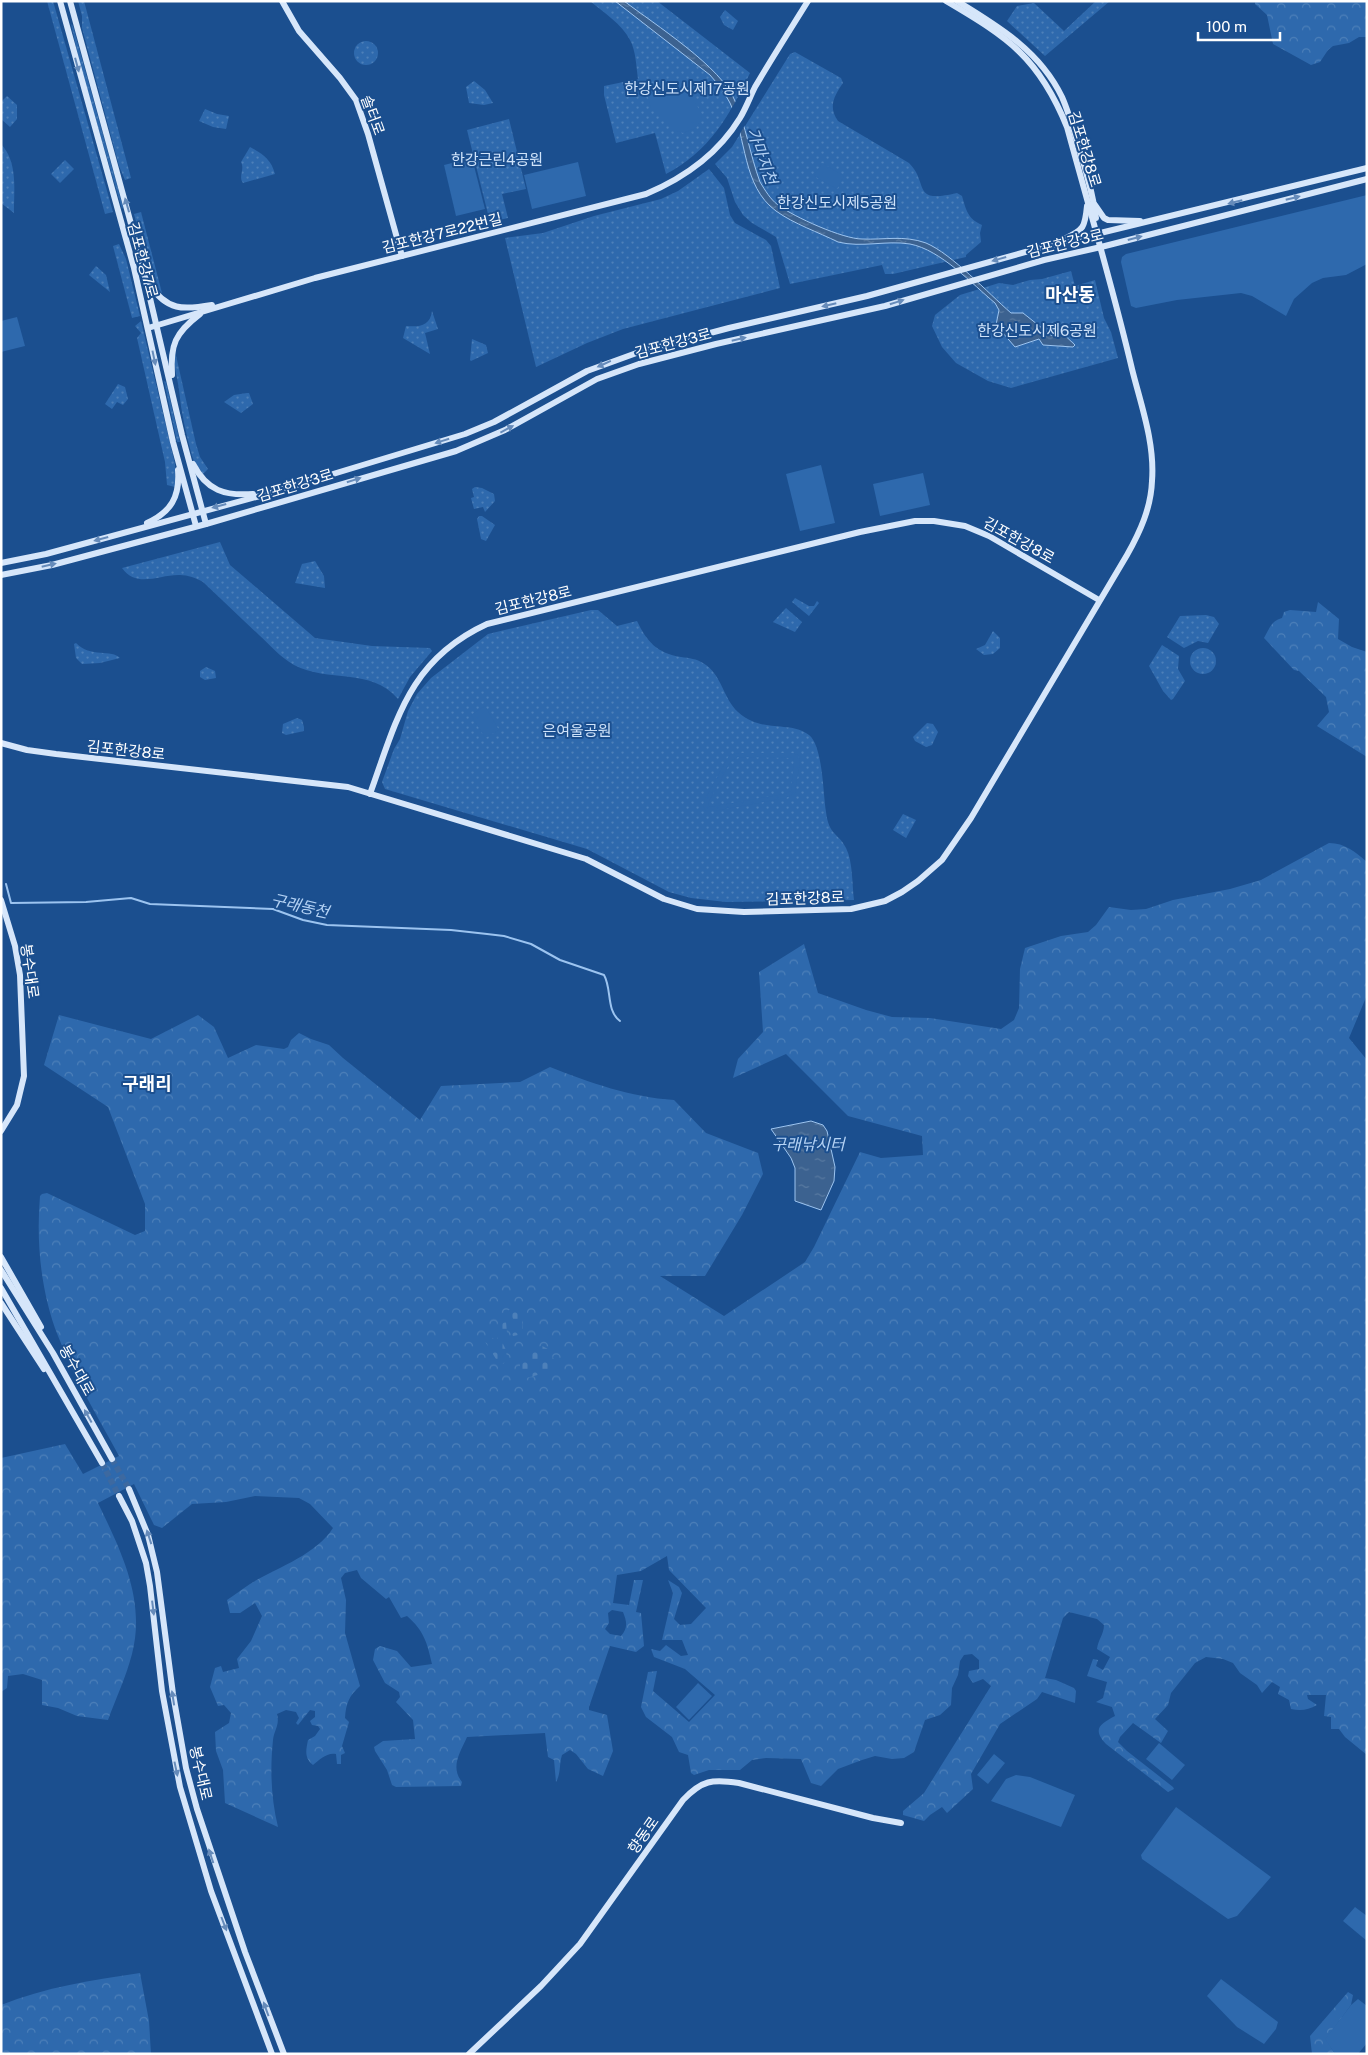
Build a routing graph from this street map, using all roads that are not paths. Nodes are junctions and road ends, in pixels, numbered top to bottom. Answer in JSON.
{"nodes":[{"id":1,"x":58,"y":1,"type":"edge"},
{"id":2,"x":70,"y":1,"type":"edge"},
{"id":3,"x":74,"y":1,"type":"edge"},
{"id":4,"x":282,"y":1,"type":"edge"},
{"id":5,"x":808,"y":1,"type":"edge"},
{"id":6,"x":946,"y":1,"type":"edge"},
{"id":7,"x":957,"y":1,"type":"edge"},
{"id":8,"x":77,"y":25,"type":"junction"},
{"id":9,"x":1367,"y":168,"type":"edge"},
{"id":10,"x":1367,"y":180,"type":"edge"},
{"id":11,"x":1091,"y":202,"type":"junction"},
{"id":12,"x":1159,"y":220,"type":"junction"},
{"id":13,"x":1097,"y":234,"type":"junction"},
{"id":14,"x":1047,"y":246,"type":"junction"},
{"id":15,"x":1100,"y":247,"type":"junction"},
{"id":16,"x":402,"y":256,"type":"junction"},
{"id":17,"x":146,"y":280,"type":"junction"},
{"id":18,"x":236,"y":301,"type":"junction"},
{"id":19,"x":206,"y":310,"type":"junction"},
{"id":20,"x":158,"y":326,"type":"junction"},
{"id":21,"x":148,"y":328,"type":"junction"},
{"id":22,"x":173,"y":394,"type":"junction"},
{"id":23,"x":182,"y":434,"type":"junction"},
{"id":24,"x":174,"y":442,"type":"junction"},
{"id":25,"x":267,"y":494,"type":"junction"},
{"id":26,"x":198,"y":512,"type":"junction"},
{"id":27,"x":206,"y":524,"type":"junction"},
{"id":28,"x":196,"y":526,"type":"junction"},
{"id":29,"x":126,"y":532,"type":"junction"},
{"id":30,"x":1,"y":563,"type":"edge"},
{"id":31,"x":1,"y":575,"type":"edge"},
{"id":32,"x":1100,"y":600,"type":"junction"},
{"id":33,"x":1,"y":743,"type":"edge"},
{"id":34,"x":370,"y":794,"type":"junction"},
{"id":35,"x":1,"y":900,"type":"edge"},
{"id":36,"x":1,"y":1131,"type":"edge"},
{"id":37,"x":1,"y":1257,"type":"edge"},
{"id":38,"x":1,"y":1270,"type":"edge"},
{"id":39,"x":1,"y":1288,"type":"edge"},
{"id":40,"x":1,"y":1303,"type":"edge"},
{"id":41,"x":53,"y":1353,"type":"junction"},
{"id":42,"x":52,"y":1378,"type":"junction"},
{"id":43,"x":112,"y":1459,"type":"tunnel mouth"},
{"id":44,"x":102,"y":1463,"type":"tunnel mouth"},
{"id":45,"x":129,"y":1489,"type":"tunnel mouth"},
{"id":46,"x":118,"y":1496,"type":"tunnel mouth"},
{"id":47,"x":901,"y":1823,"type":"dead end"},
{"id":48,"x":272,"y":2054,"type":"edge"},
{"id":49,"x":284,"y":2054,"type":"edge"},
{"id":50,"x":469,"y":2054,"type":"edge"}],
"edges":[{"from":1,"to":21,"type":"street","name":"김포한강7로","one_way":true},
{"from":2,"to":8,"type":"street","name":"김포한강7로"},
{"from":3,"to":8,"type":"street"},
{"from":4,"to":16,"type":"street","name":"솔터로"},
{"from":5,"to":16,"type":"street","name":"김포한강7로22번길"},
{"from":6,"to":11,"type":"street","name":"김포한강8로"},
{"from":7,"to":11,"type":"street","name":"김포한강8로"},
{"from":17,"to":8,"type":"street","name":"김포한강7로","one_way":true},
{"from":9,"to":12,"type":"street","name":"김포한강3로","one_way":true},
{"from":15,"to":10,"type":"street","name":"김포한강3로","one_way":true},
{"from":11,"to":12,"type":"street"},
{"from":11,"to":13,"type":"street","name":"김포한강8로"},
{"from":11,"to":14,"type":"street"},
{"from":12,"to":13,"type":"street","name":"김포한강3로"},
{"from":13,"to":14,"type":"street","name":"김포한강3로"},
{"from":13,"to":15,"type":"street","name":"김포한강8로"},
{"from":14,"to":25,"type":"street","name":"김포한강3로","one_way":true},
{"from":27,"to":15,"type":"street","name":"김포한강3로","one_way":true},
{"from":15,"to":32,"type":"street","name":"김포한강8로"},
{"from":16,"to":18,"type":"street","name":"김포한강7로22번길"},
{"from":17,"to":18,"type":"street"},
{"from":17,"to":20,"type":"street","name":"김포한강7로"},
{"from":18,"to":19,"type":"street","name":"김포한강7로22번길"},
{"from":19,"to":20,"type":"street","name":"김포한강7로22번길"},
{"from":19,"to":22,"type":"street"},
{"from":20,"to":21,"type":"street","name":"김포한강7로22번길"},
{"from":20,"to":22,"type":"street","name":"김포한강7로"},
{"from":21,"to":24,"type":"street","name":"김포한강7로","one_way":true},
{"from":22,"to":23,"type":"street","name":"김포한강7로"},
{"from":23,"to":25,"type":"street"},
{"from":23,"to":26,"type":"street","name":"김포한강7로"},
{"from":24,"to":26,"type":"street","name":"김포한강7로"},
{"from":24,"to":29,"type":"street"},
{"from":25,"to":26,"type":"street","name":"김포한강3로","one_way":true},
{"from":26,"to":27,"type":"street","name":"김포한강7로"},
{"from":26,"to":28,"type":"street","name":"김포한강7로"},
{"from":26,"to":29,"type":"street","name":"김포한강3로"},
{"from":27,"to":28,"type":"street","name":"김포한강3로"},
{"from":31,"to":28,"type":"street","name":"김포한강3로","one_way":true},
{"from":29,"to":30,"type":"street","name":"김포한강3로","one_way":true},
{"from":32,"to":34,"type":"street","name":"김포한강8로"},
{"from":32,"to":34,"type":"street","name":"김포한강8로"},
{"from":33,"to":34,"type":"street","name":"김포한강8로"},
{"from":35,"to":36,"type":"street","name":"봉수대로"},
{"from":37,"to":41,"type":"street"},
{"from":38,"to":41,"type":"street","name":"봉수대로"},
{"from":39,"to":42,"type":"street","name":"봉수대로"},
{"from":40,"to":42,"type":"street"},
{"from":43,"to":41,"type":"street","name":"봉수대로","one_way":true},
{"from":42,"to":44,"type":"street","name":"봉수대로"},
{"from":49,"to":45,"type":"street","name":"봉수대로","one_way":true},
{"from":46,"to":48,"type":"street","name":"봉수대로","one_way":true},
{"from":47,"to":50,"type":"street","name":"향동로"}]}
